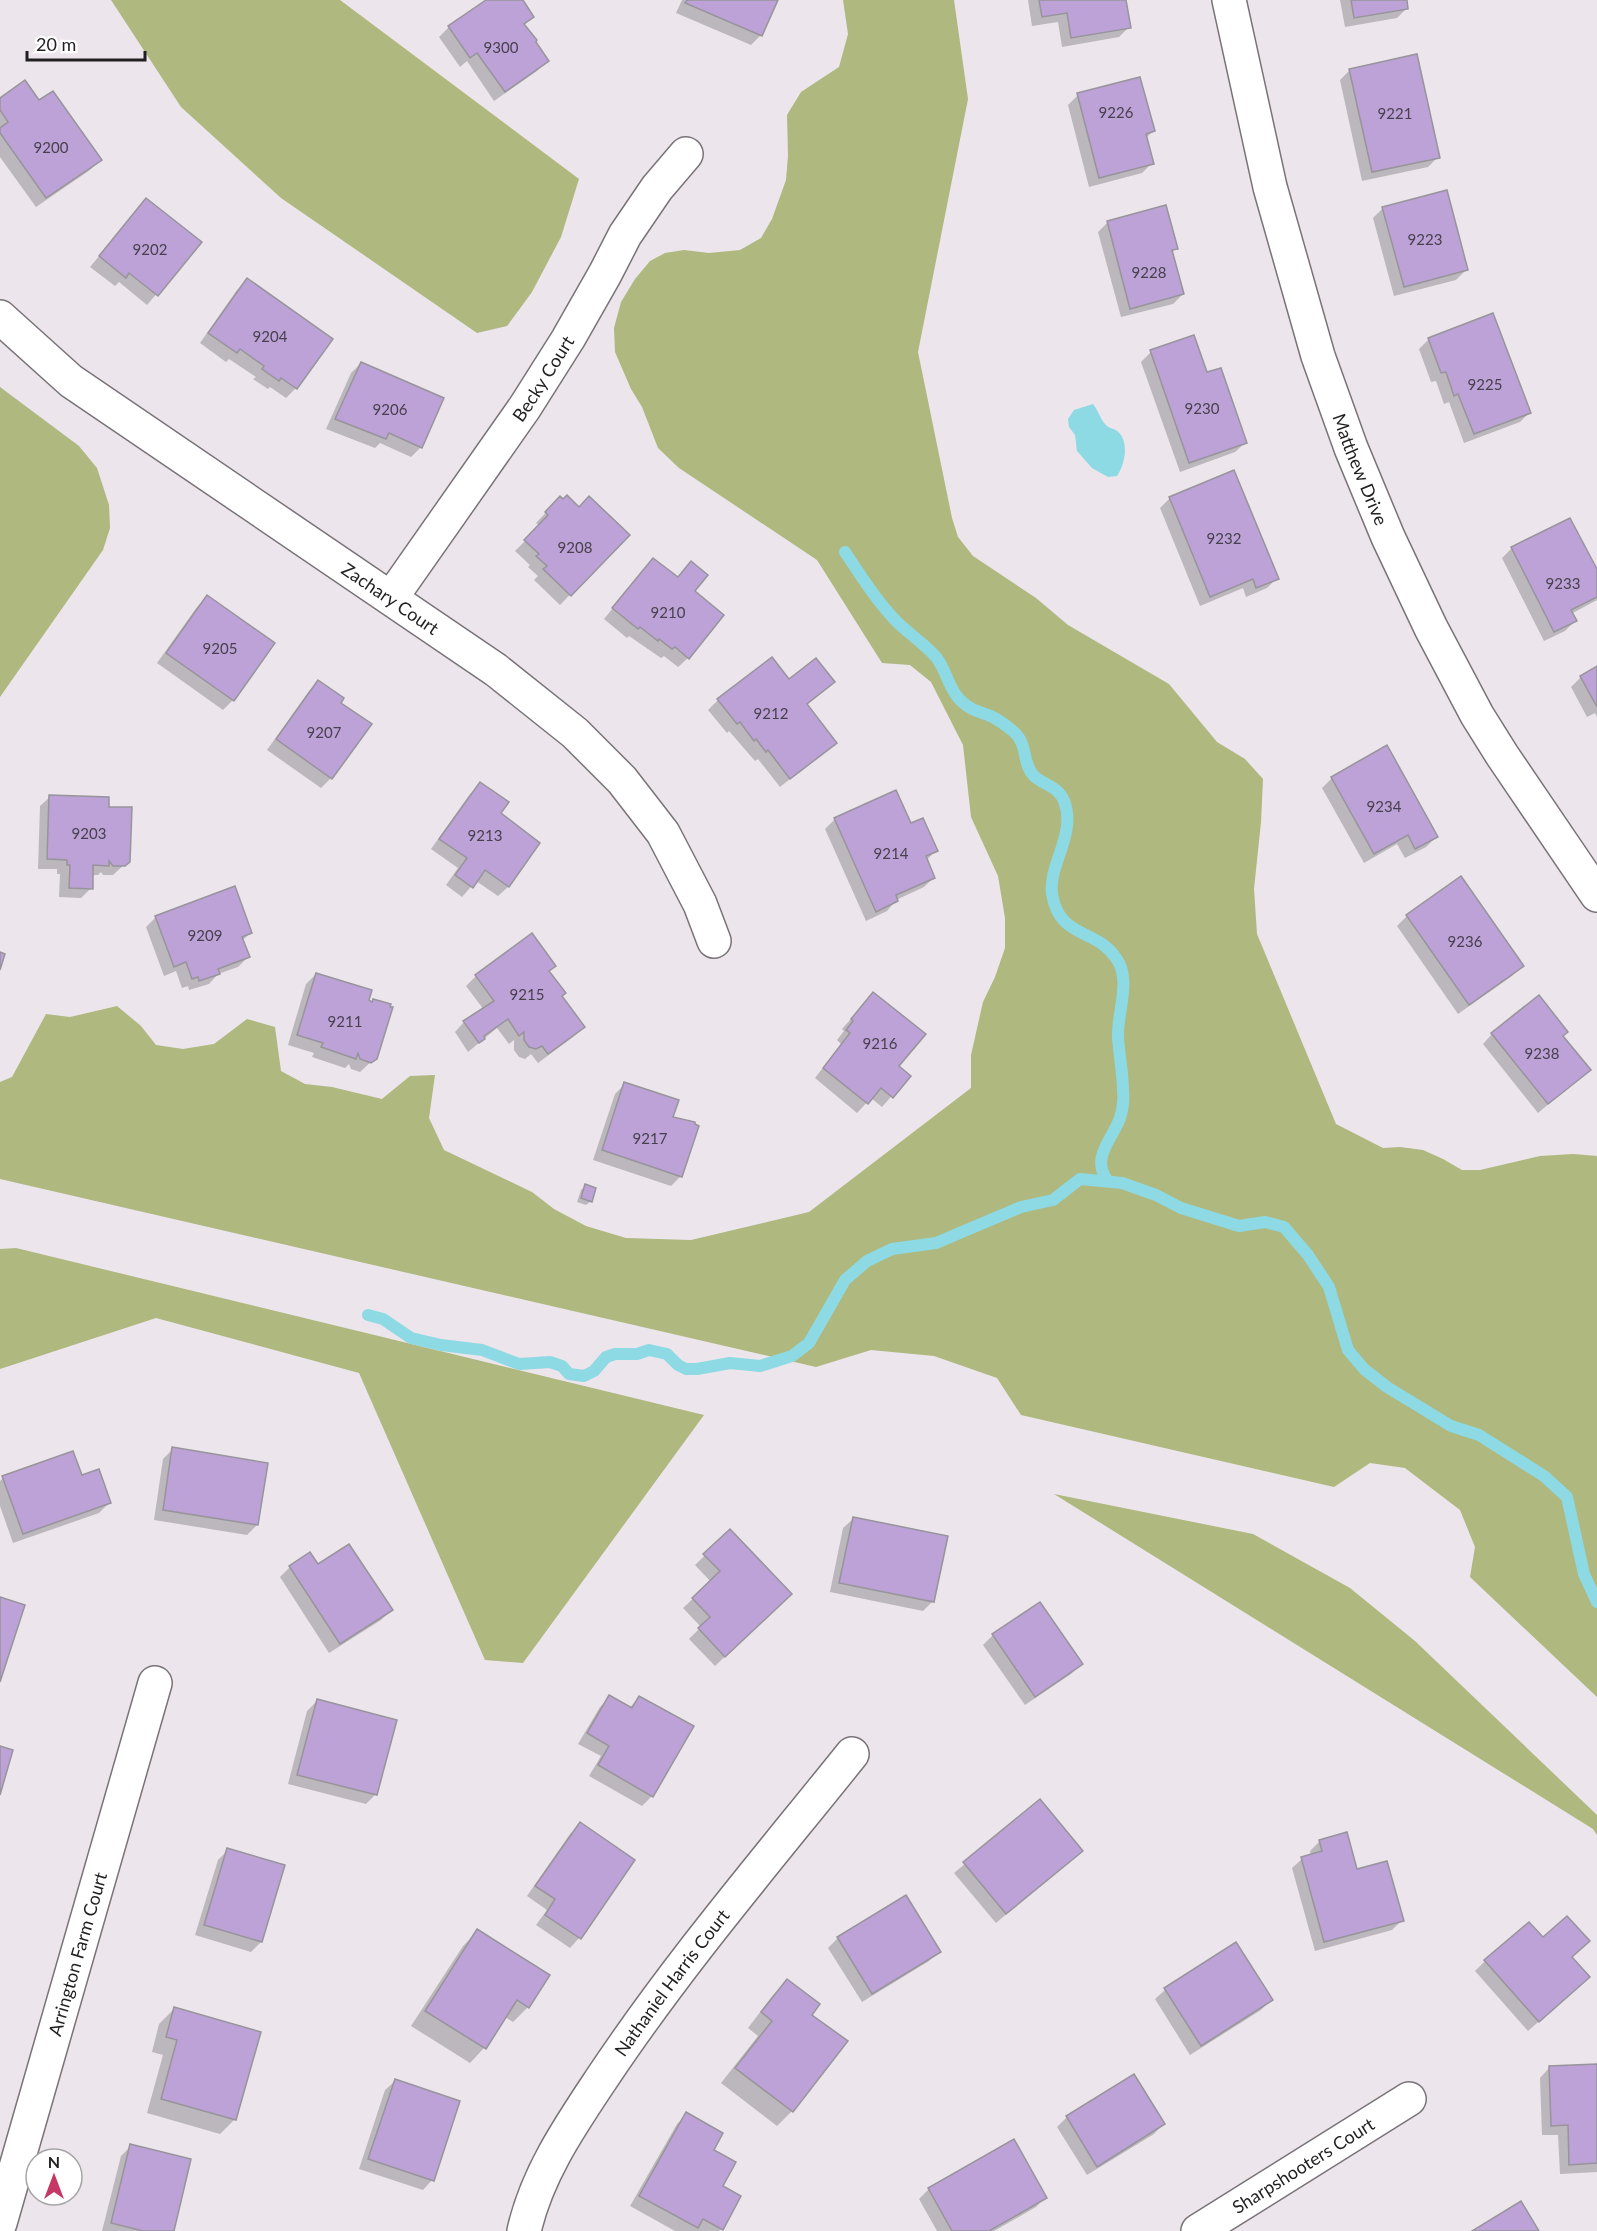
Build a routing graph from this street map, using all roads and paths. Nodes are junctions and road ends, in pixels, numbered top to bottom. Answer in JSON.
{"nodes":[{"id":1,"x":1229,"y":0,"type":"edge"},
{"id":2,"x":686,"y":154,"type":"dead end"},
{"id":3,"x":0,"y":316,"type":"edge"},
{"id":4,"x":391,"y":598,"type":"junction"},
{"id":5,"x":1597,"y":895,"type":"edge"},
{"id":6,"x":714,"y":941,"type":"dead end"},
{"id":7,"x":155,"y":1683,"type":"dead end"},
{"id":8,"x":852,"y":1754,"type":"dead end"},
{"id":9,"x":1409,"y":2098,"type":"dead end"},
{"id":10,"x":0,"y":2223,"type":"edge"},
{"id":11,"x":524,"y":2231,"type":"edge"},
{"id":12,"x":1198,"y":2231,"type":"edge"}],
"edges":[{"from":1,"to":5,"type":"street","name":"Matthew Drive"},
{"from":2,"to":4,"type":"street","name":"Becky Court"},
{"from":3,"to":4,"type":"street","name":"Zachary Court"},
{"from":4,"to":6,"type":"street","name":"Zachary Court"},
{"from":7,"to":10,"type":"street","name":"Arrington Farm Court"},
{"from":8,"to":11,"type":"street","name":"Nathaniel Harris Court"},
{"from":9,"to":12,"type":"street","name":"Sharpshooters Court"}]}
